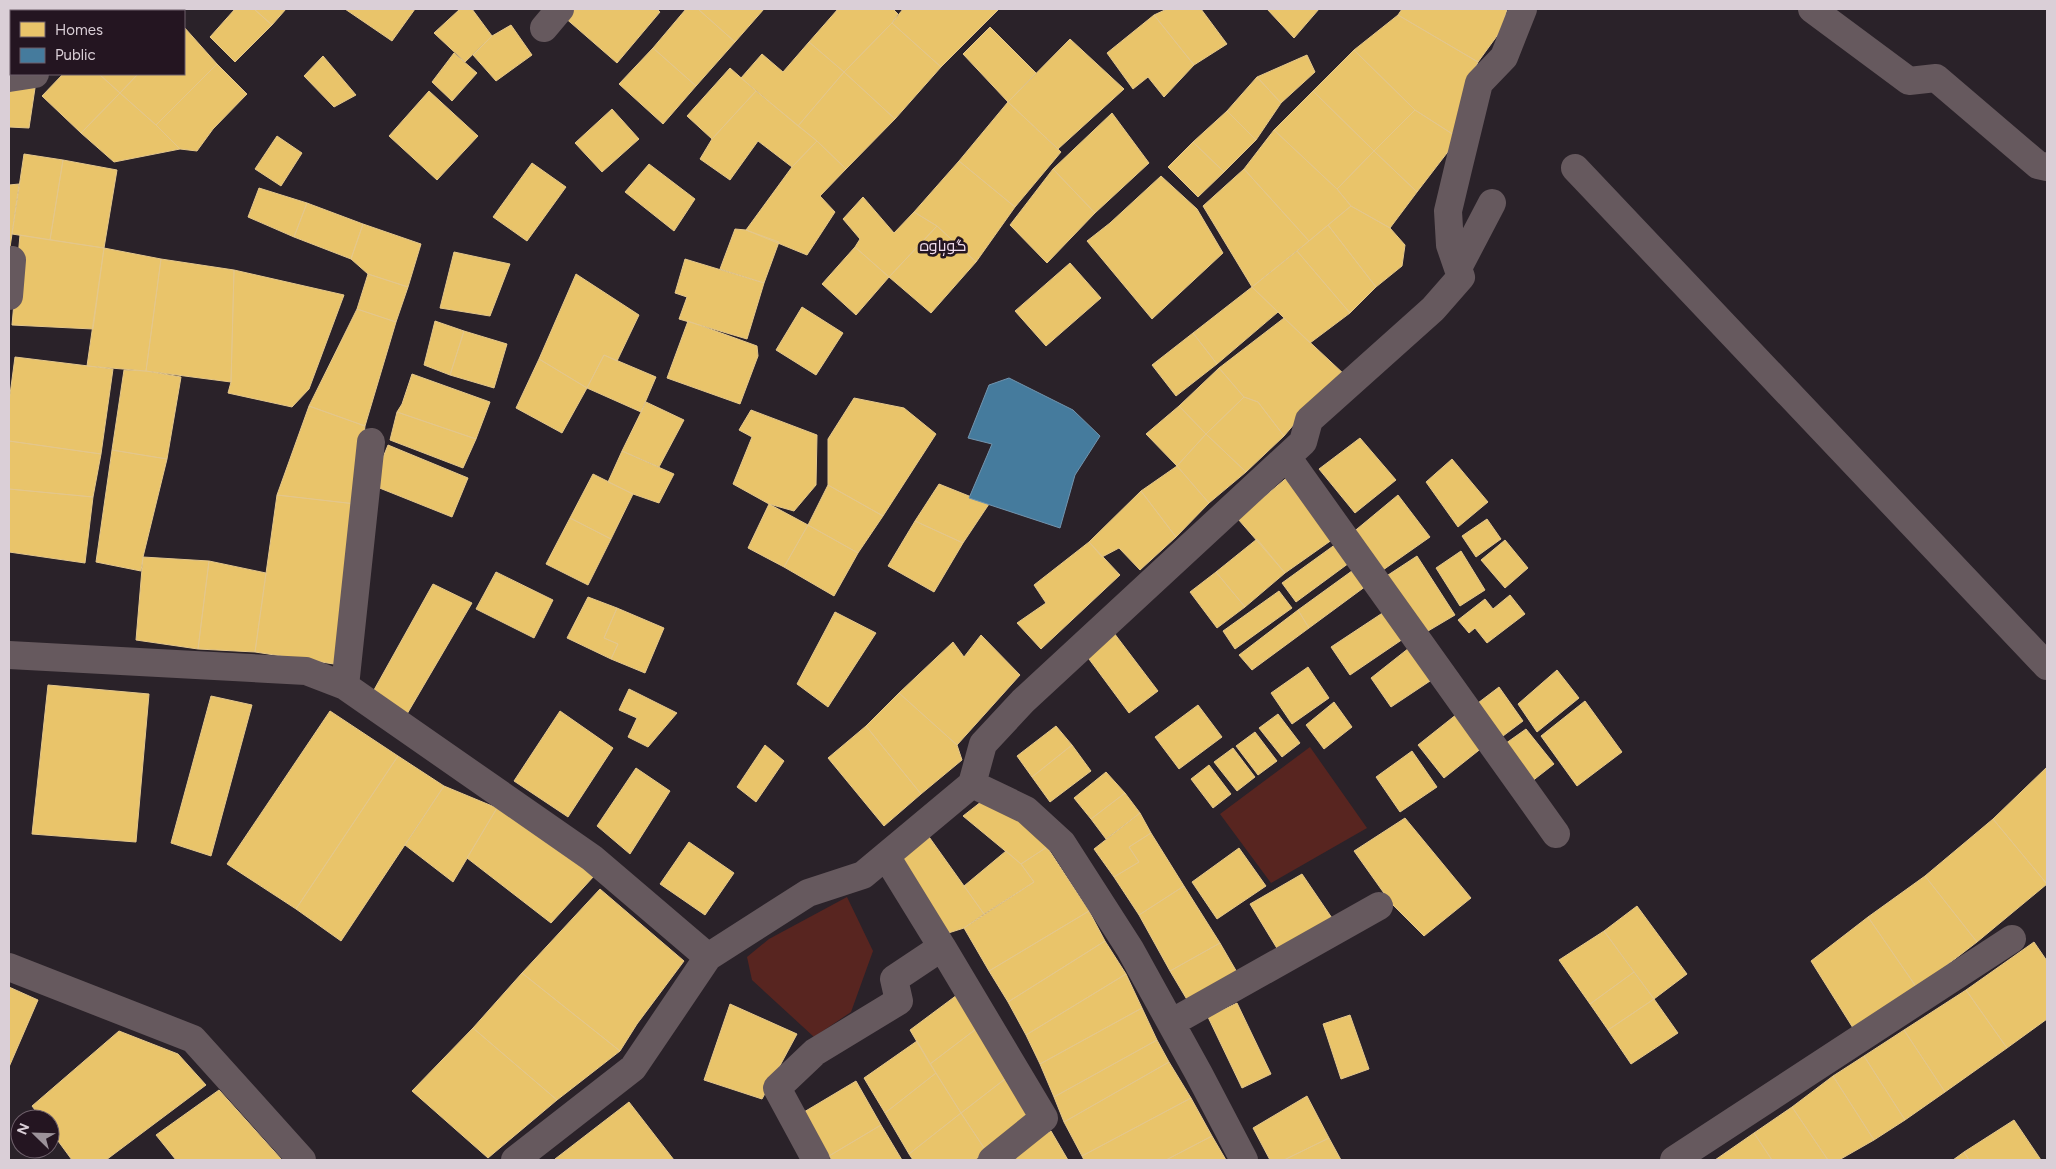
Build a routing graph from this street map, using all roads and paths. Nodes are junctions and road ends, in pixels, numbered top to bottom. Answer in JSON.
{"nodes":[{"id":1,"x":1523,"y":9,"type":"edge"},
{"id":2,"x":1812,"y":9,"type":"edge"},
{"id":3,"x":28,"y":75,"type":"edge"},
{"id":4,"x":9,"y":78,"type":"edge"},
{"id":5,"x":2047,"y":167,"type":"edge"},
{"id":6,"x":1575,"y":168,"type":"dead end"},
{"id":7,"x":1492,"y":203,"type":"dead end"},
{"id":8,"x":12,"y":260,"type":"dead end"},
{"id":9,"x":1458,"y":268,"type":"junction"},
{"id":10,"x":9,"y":296,"type":"edge"},
{"id":11,"x":370,"y":442,"type":"dead end"},
{"id":12,"x":1288,"y":457,"type":"junction"},
{"id":13,"x":9,"y":655,"type":"edge"},
{"id":14,"x":2047,"y":666,"type":"edge"},
{"id":15,"x":345,"y":686,"type":"junction"},
{"id":16,"x":972,"y":784,"type":"junction"},
{"id":17,"x":1556,"y":834,"type":"dead end"},
{"id":18,"x":886,"y":856,"type":"junction"},
{"id":19,"x":1379,"y":906,"type":"dead end"},
{"id":20,"x":2012,"y":939,"type":"dead end"},
{"id":21,"x":942,"y":947,"type":"junction"},
{"id":22,"x":708,"y":957,"type":"junction"},
{"id":23,"x":9,"y":967,"type":"edge"},
{"id":24,"x":1171,"y":1023,"type":"junction"},
{"id":25,"x":302,"y":1160,"type":"edge"},
{"id":26,"x":515,"y":1160,"type":"edge"},
{"id":27,"x":816,"y":1160,"type":"edge"},
{"id":28,"x":992,"y":1160,"type":"edge"},
{"id":29,"x":1244,"y":1160,"type":"edge"},
{"id":30,"x":1674,"y":1160,"type":"edge"}],
"edges":[{"from":1,"to":9,"type":"street"},
{"from":2,"to":5,"type":"street"},
{"from":3,"to":4,"type":"street"},
{"from":6,"to":14,"type":"street"},
{"from":7,"to":9,"type":"street"},
{"from":8,"to":10,"type":"street"},
{"from":9,"to":12,"type":"street"},
{"from":11,"to":15,"type":"street"},
{"from":12,"to":16,"type":"street"},
{"from":12,"to":17,"type":"street"},
{"from":13,"to":15,"type":"street"},
{"from":15,"to":22,"type":"street"},
{"from":16,"to":18,"type":"street"},
{"from":16,"to":24,"type":"street"},
{"from":18,"to":21,"type":"street"},
{"from":18,"to":22,"type":"street"},
{"from":19,"to":24,"type":"street"},
{"from":20,"to":30,"type":"street"},
{"from":21,"to":27,"type":"street"},
{"from":21,"to":28,"type":"street"},
{"from":22,"to":26,"type":"street"},
{"from":23,"to":25,"type":"street"},
{"from":24,"to":29,"type":"street"}]}
